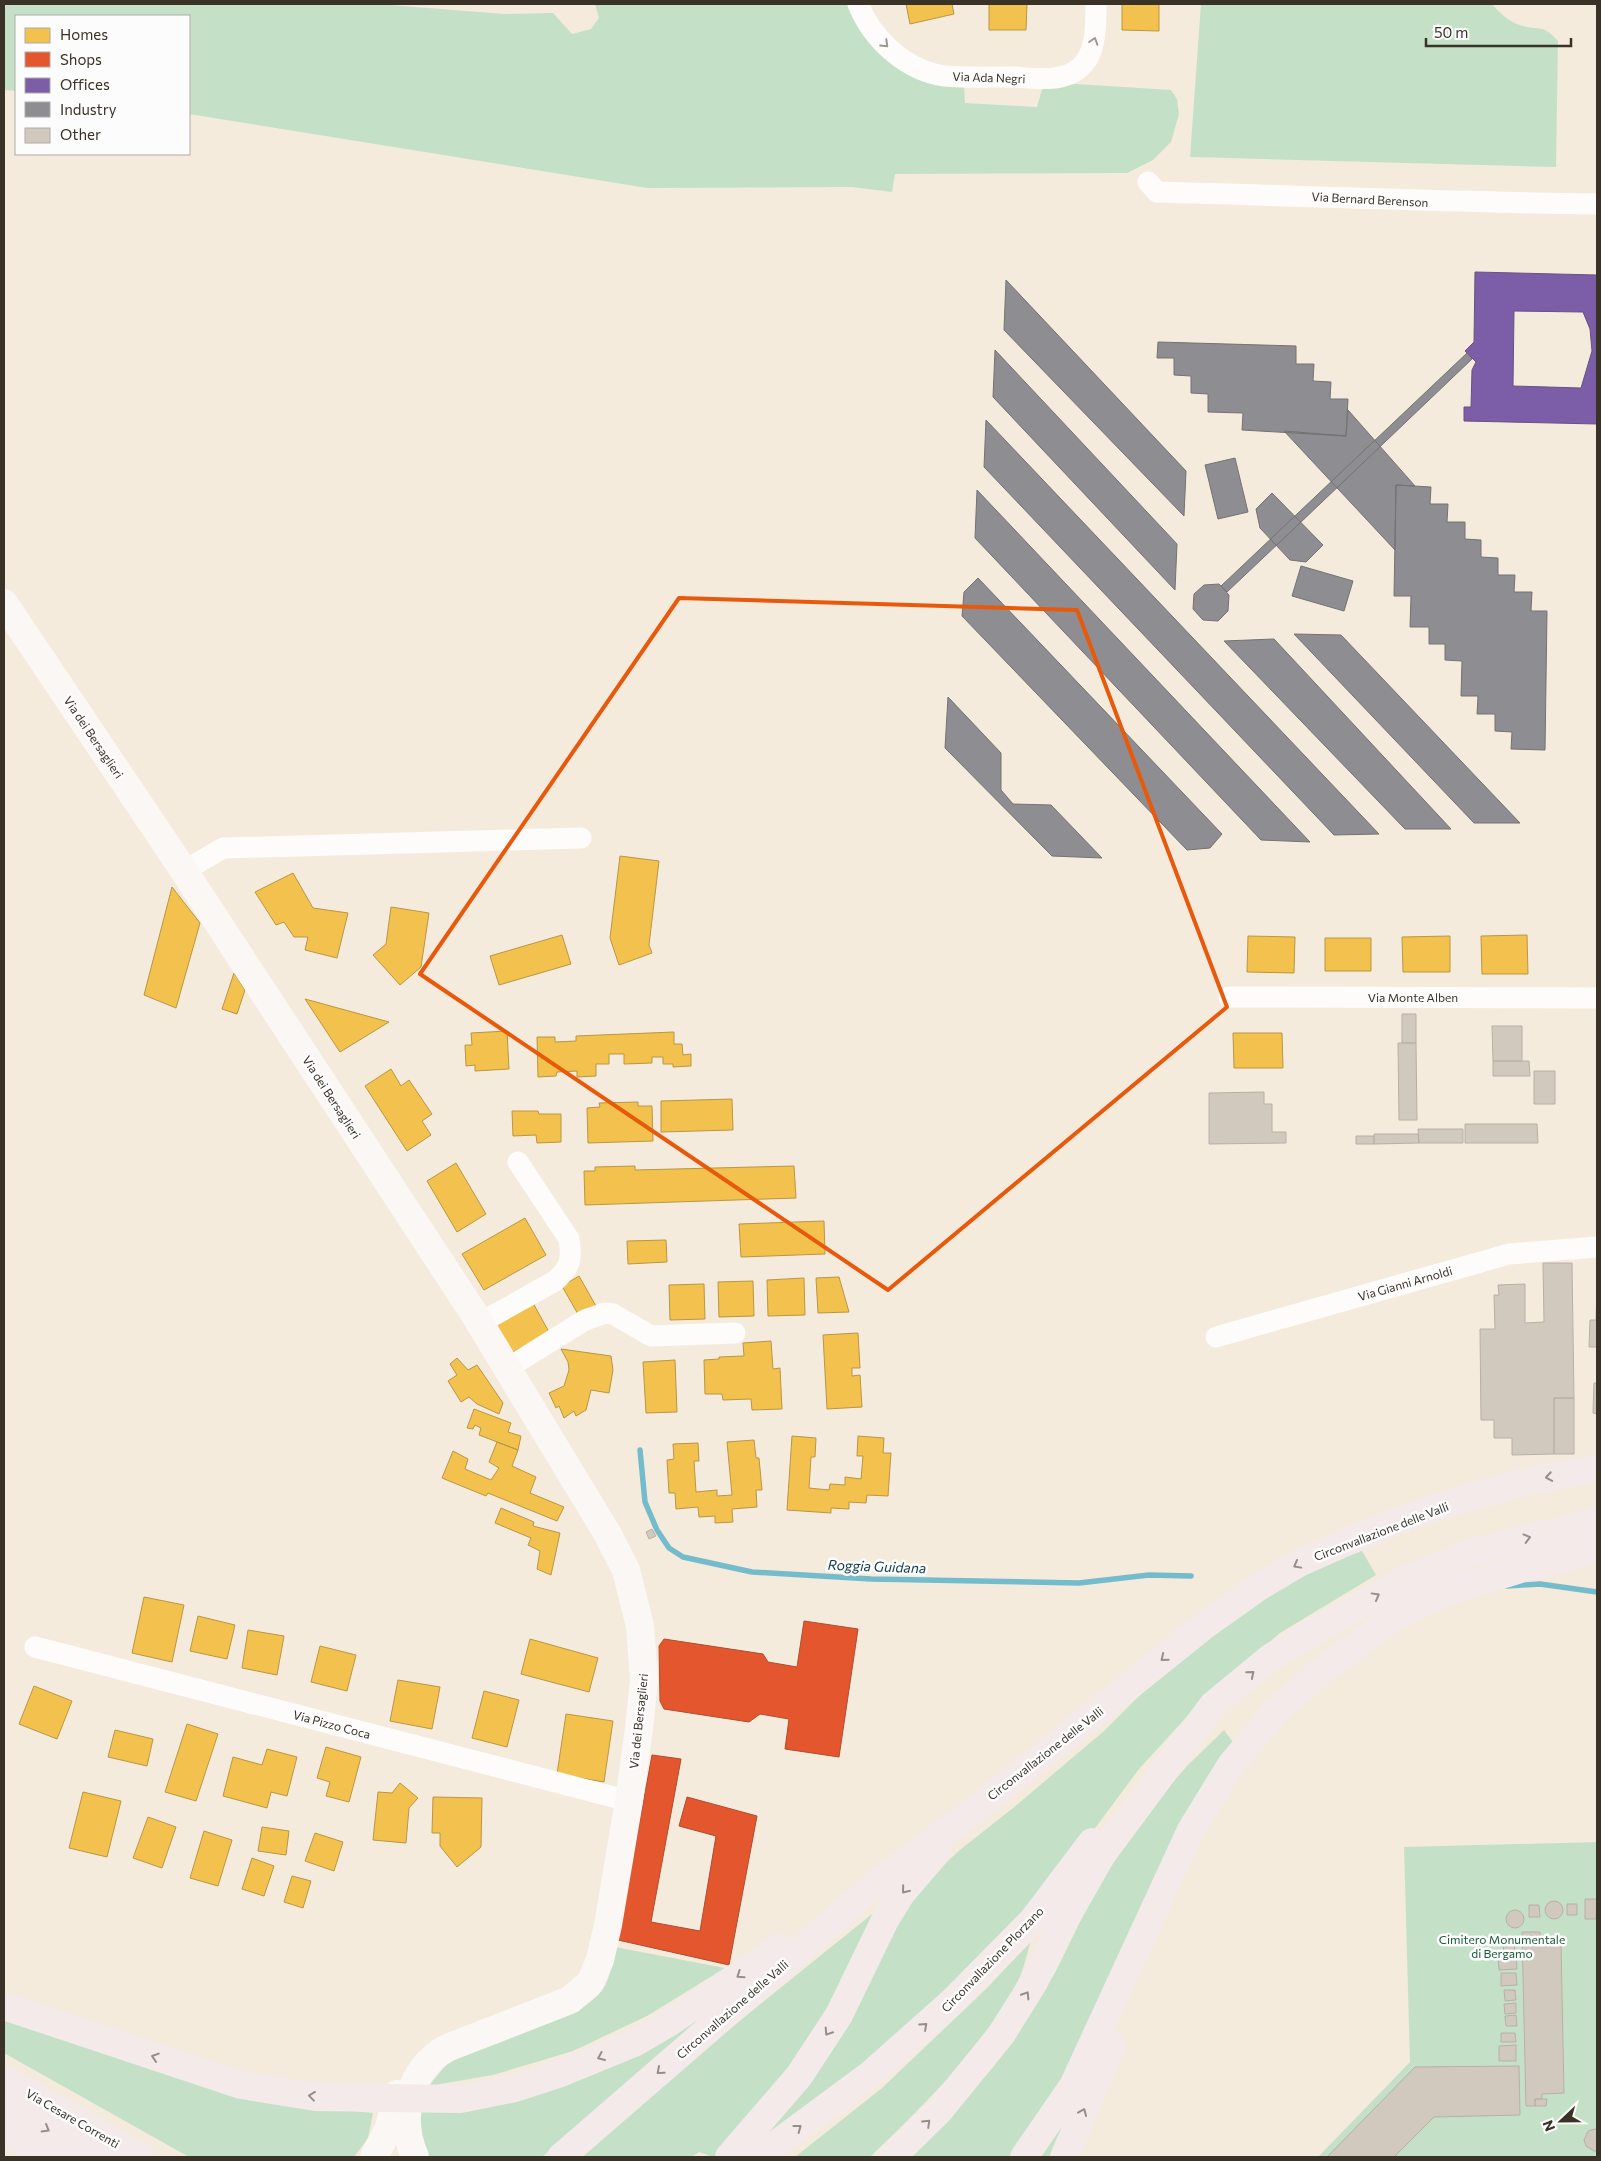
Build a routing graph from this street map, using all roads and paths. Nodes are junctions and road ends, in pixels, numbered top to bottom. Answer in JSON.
{"nodes":[{"id":1,"x":858,"y":4,"type":"edge"},
{"id":2,"x":1096,"y":4,"type":"edge"},
{"id":3,"x":1148,"y":182,"type":"dead end"},
{"id":4,"x":1597,"y":204,"type":"edge"},
{"id":5,"x":4,"y":603,"type":"edge"},
{"id":6,"x":581,"y":838,"type":"dead end"},
{"id":7,"x":184,"y":871,"type":"junction"},
{"id":8,"x":1229,"y":996,"type":"dead end"},
{"id":9,"x":1597,"y":998,"type":"edge"},
{"id":10,"x":518,"y":1162,"type":"dead end"},
{"id":11,"x":1597,"y":1247,"type":"edge"},
{"id":12,"x":480,"y":1323,"type":"junction"},
{"id":13,"x":735,"y":1333,"type":"dead end"},
{"id":14,"x":1216,"y":1337,"type":"dead end"},
{"id":15,"x":506,"y":1369,"type":"junction"},
{"id":16,"x":1597,"y":1469,"type":"edge"},
{"id":17,"x":1597,"y":1521,"type":"edge"},
{"id":18,"x":1597,"y":1550,"type":"edge"},
{"id":19,"x":1491,"y":1579,"type":"junction"},
{"id":20,"x":35,"y":1647,"type":"dead end"},
{"id":21,"x":1213,"y":1706,"type":"junction"},
{"id":22,"x":628,"y":1801,"type":"junction"},
{"id":23,"x":971,"y":1812,"type":"junction"},
{"id":24,"x":882,"y":1879,"type":"junction"},
{"id":25,"x":608,"y":1925,"type":"junction"},
{"id":26,"x":4,"y":2006,"type":"edge"},
{"id":27,"x":4,"y":2079,"type":"edge"},
{"id":28,"x":4,"y":2105,"type":"edge"},
{"id":29,"x":4,"y":2132,"type":"edge"},
{"id":30,"x":4,"y":2138,"type":"edge"},
{"id":31,"x":41,"y":2153,"type":"edge"},
{"id":32,"x":95,"y":2157,"type":"edge"},
{"id":33,"x":142,"y":2157,"type":"edge"},
{"id":34,"x":374,"y":2157,"type":"edge"},
{"id":35,"x":415,"y":2157,"type":"edge"},
{"id":36,"x":561,"y":2157,"type":"edge"},
{"id":37,"x":728,"y":2157,"type":"edge"},
{"id":38,"x":759,"y":2157,"type":"edge"},
{"id":39,"x":892,"y":2157,"type":"edge"},
{"id":40,"x":1024,"y":2157,"type":"edge"},
{"id":41,"x":1064,"y":2157,"type":"edge"}],
"edges":[{"from":1,"to":2,"type":"street","name":"Via Ada Negri","one_way":true},
{"from":3,"to":4,"type":"street","name":"Via Bernard Berenson"},
{"from":5,"to":7,"type":"street","name":"Via dei Bersaglieri"},
{"from":6,"to":7,"type":"street"},
{"from":7,"to":12,"type":"street","name":"Via dei Bersaglieri"},
{"from":8,"to":9,"type":"street","name":"Via Monte Alben"},
{"from":10,"to":12,"type":"street"},
{"from":11,"to":14,"type":"street","name":"Via Gianni Arnoldi"},
{"from":12,"to":15,"type":"street","name":"Via dei Bersaglieri"},
{"from":13,"to":15,"type":"street"},
{"from":15,"to":22,"type":"street","name":"Via dei Bersaglieri"},
{"from":16,"to":23,"type":"highway","name":"Circonvallazione delle Valli","one_way":true},
{"from":21,"to":17,"type":"highway","one_way":true},
{"from":18,"to":19,"type":"highway"},
{"from":19,"to":40,"type":"highway"},
{"from":41,"to":19,"type":"highway","one_way":true},
{"from":20,"to":22,"type":"street","name":"Via Pizzo Coca"},
{"from":38,"to":21,"type":"highway","name":"Circonvallazione Plorzano","one_way":true},
{"from":39,"to":21,"type":"highway","one_way":true},
{"from":22,"to":25,"type":"street","name":"Via dei Bersaglieri"},
{"from":23,"to":24,"type":"highway","name":"Circonvallazione delle Valli"},
{"from":23,"to":37,"type":"highway","one_way":true},
{"from":24,"to":26,"type":"highway","one_way":true},
{"from":24,"to":36,"type":"highway","name":"Circonvallazione delle Valli","one_way":true},
{"from":25,"to":34,"type":"street","name":"Via dei Bersaglieri"},
{"from":25,"to":35,"type":"street","name":"Via dei Bersaglieri"},
{"from":27,"to":33,"type":"highway","name":"Via Cesare Correnti"},
{"from":28,"to":32,"type":"highway","one_way":true},
{"from":29,"to":31,"type":"highway"},
{"from":30,"to":31,"type":"street"}]}
